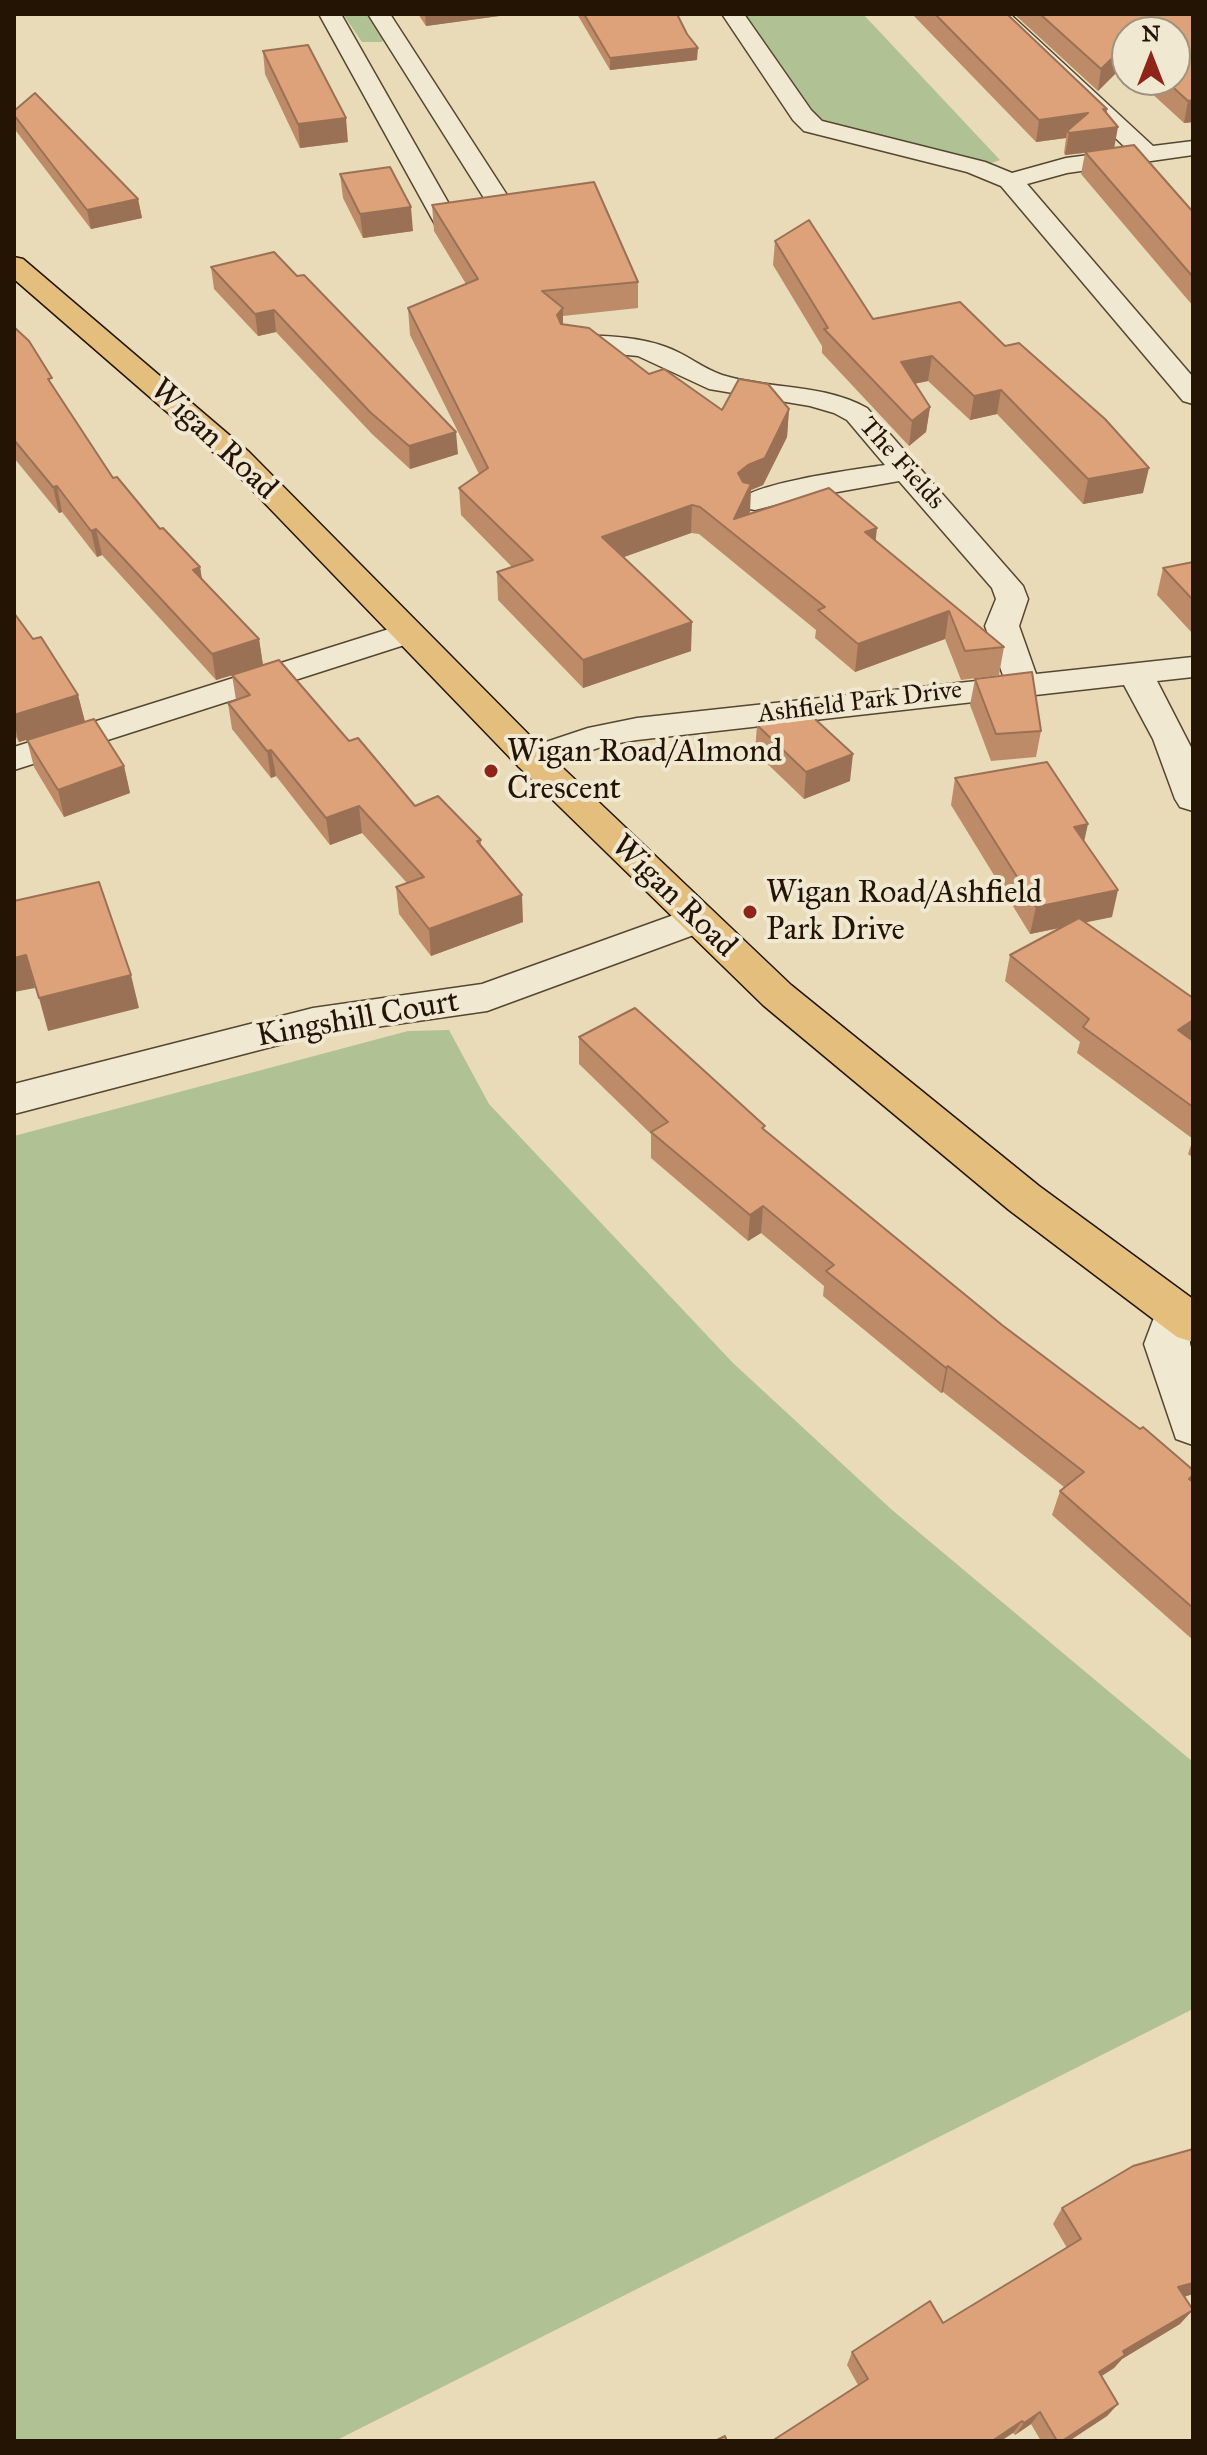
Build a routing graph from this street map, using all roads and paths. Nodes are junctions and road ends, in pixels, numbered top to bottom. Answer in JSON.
{"nodes":[{"id":1,"x":330,"y":14,"type":"edge"},
{"id":2,"x":379,"y":14,"type":"edge"},
{"id":3,"x":733,"y":14,"type":"edge"},
{"id":4,"x":997,"y":14,"type":"edge"},
{"id":5,"x":407,"y":54,"type":"junction"},
{"id":6,"x":357,"y":61,"type":"junction"},
{"id":7,"x":454,"y":130,"type":"junction"},
{"id":8,"x":398,"y":137,"type":"junction"},
{"id":9,"x":1193,"y":148,"type":"edge"},
{"id":10,"x":1147,"y":154,"type":"junction"},
{"id":11,"x":1010,"y":181,"type":"junction"},
{"id":12,"x":14,"y":265,"type":"edge"},
{"id":13,"x":574,"y":343,"type":"edge"},
{"id":14,"x":1193,"y":395,"type":"edge"},
{"id":15,"x":907,"y":470,"type":"junction"},
{"id":16,"x":755,"y":501,"type":"dead end"},
{"id":17,"x":408,"y":633,"type":"junction"},
{"id":18,"x":1193,"y":667,"type":"edge"},
{"id":19,"x":1135,"y":673,"type":"junction"},
{"id":20,"x":1023,"y":684,"type":"junction"},
{"id":21,"x":14,"y":759,"type":"edge"},
{"id":22,"x":532,"y":759,"type":"junction"},
{"id":23,"x":1193,"y":799,"type":"edge"},
{"id":24,"x":696,"y":920,"type":"junction"},
{"id":25,"x":14,"y":1099,"type":"edge"},
{"id":26,"x":1185,"y":1318,"type":"edge"},
{"id":27,"x":1193,"y":1425,"type":"edge"}],
"edges":[{"from":1,"to":6,"type":"street"},
{"from":2,"to":5,"type":"street"},
{"from":3,"to":11,"type":"street"},
{"from":4,"to":10,"type":"street"},
{"from":5,"to":6,"type":"street"},
{"from":5,"to":7,"type":"street"},
{"from":6,"to":8,"type":"street"},
{"from":7,"to":8,"type":"street"},
{"from":7,"to":8,"type":"street"},
{"from":9,"to":10,"type":"street"},
{"from":10,"to":11,"type":"street"},
{"from":11,"to":14,"type":"street"},
{"from":12,"to":17,"type":"highway","name":"Wigan Road"},
{"from":13,"to":15,"type":"street","name":"The Fields"},
{"from":15,"to":16,"type":"street"},
{"from":15,"to":20,"type":"street","name":"The Fields"},
{"from":17,"to":21,"type":"street"},
{"from":17,"to":22,"type":"highway","name":"Wigan Road"},
{"from":18,"to":19,"type":"street","name":"Ashfield Park Drive"},
{"from":19,"to":20,"type":"street","name":"Ashfield Park Drive"},
{"from":19,"to":23,"type":"street"},
{"from":20,"to":22,"type":"street","name":"Ashfield Park Drive"},
{"from":22,"to":24,"type":"highway","name":"Wigan Road"},
{"from":24,"to":25,"type":"street","name":"Kingshill Court"},
{"from":24,"to":26,"type":"highway","name":"Wigan Road"},
{"from":26,"to":27,"type":"street"}]}
